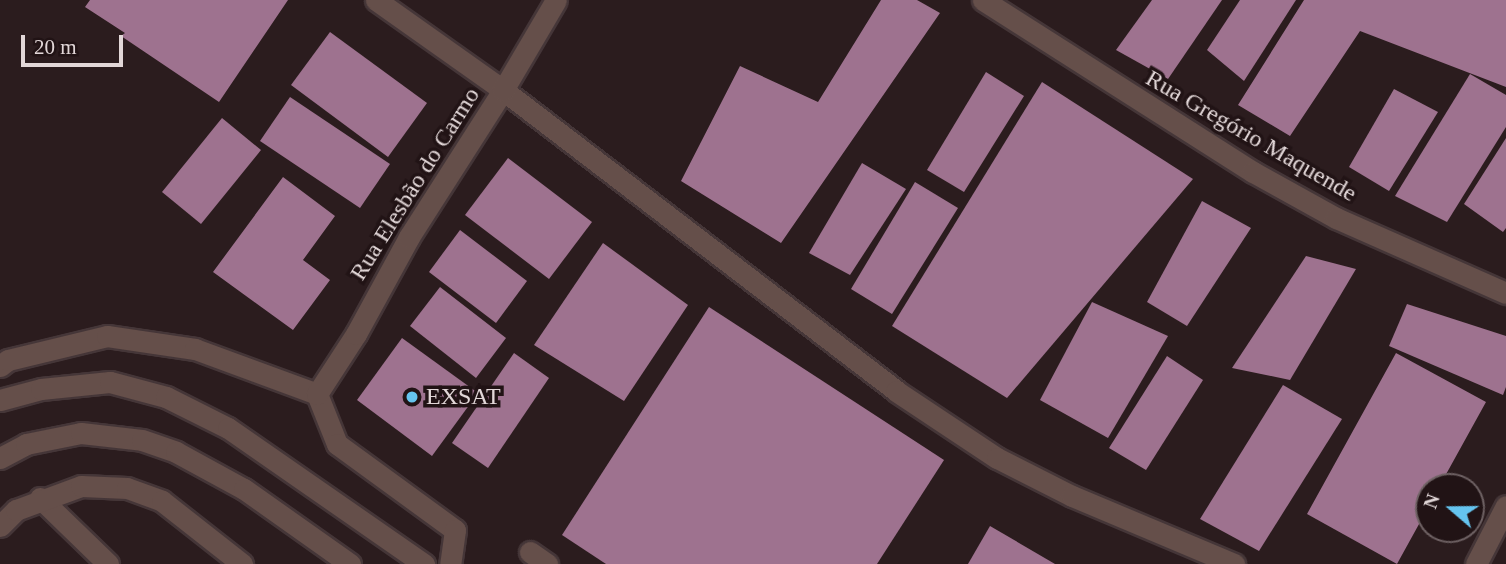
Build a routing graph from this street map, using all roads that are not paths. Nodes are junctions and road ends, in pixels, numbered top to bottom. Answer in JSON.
{"nodes":[{"id":1,"x":376,"y":0,"type":"edge"},
{"id":2,"x":556,"y":0,"type":"edge"},
{"id":3,"x":983,"y":0,"type":"edge"},
{"id":4,"x":503,"y":90,"type":"junction"},
{"id":5,"x":1506,"y":293,"type":"edge"},
{"id":6,"x":0,"y":366,"type":"edge"},
{"id":7,"x":317,"y":394,"type":"junction"},
{"id":8,"x":0,"y":400,"type":"edge"},
{"id":9,"x":0,"y":458,"type":"edge"},
{"id":10,"x":40,"y":498,"type":"junction"},
{"id":11,"x":1506,"y":506,"type":"edge"},
{"id":12,"x":0,"y":526,"type":"edge"},
{"id":13,"x":108,"y":564,"type":"edge"},
{"id":14,"x":242,"y":564,"type":"edge"},
{"id":15,"x":350,"y":564,"type":"edge"},
{"id":16,"x":424,"y":564,"type":"edge"},
{"id":17,"x":450,"y":564,"type":"edge"},
{"id":18,"x":1234,"y":564,"type":"edge"},
{"id":19,"x":1476,"y":564,"type":"edge"}],
"edges":[{"from":1,"to":4,"type":"street"},
{"from":2,"to":4,"type":"street","name":"Rua Elesbão do Carmo"},
{"from":3,"to":5,"type":"street","name":"Rua Gregório Maquende"},
{"from":4,"to":7,"type":"street","name":"Rua Elesbão do Carmo"},
{"from":4,"to":18,"type":"street"},
{"from":6,"to":7,"type":"street"},
{"from":7,"to":17,"type":"street"},
{"from":8,"to":16,"type":"street"},
{"from":9,"to":15,"type":"street"},
{"from":10,"to":12,"type":"street"},
{"from":10,"to":13,"type":"street"},
{"from":10,"to":14,"type":"street"},
{"from":11,"to":19,"type":"street"}]}
